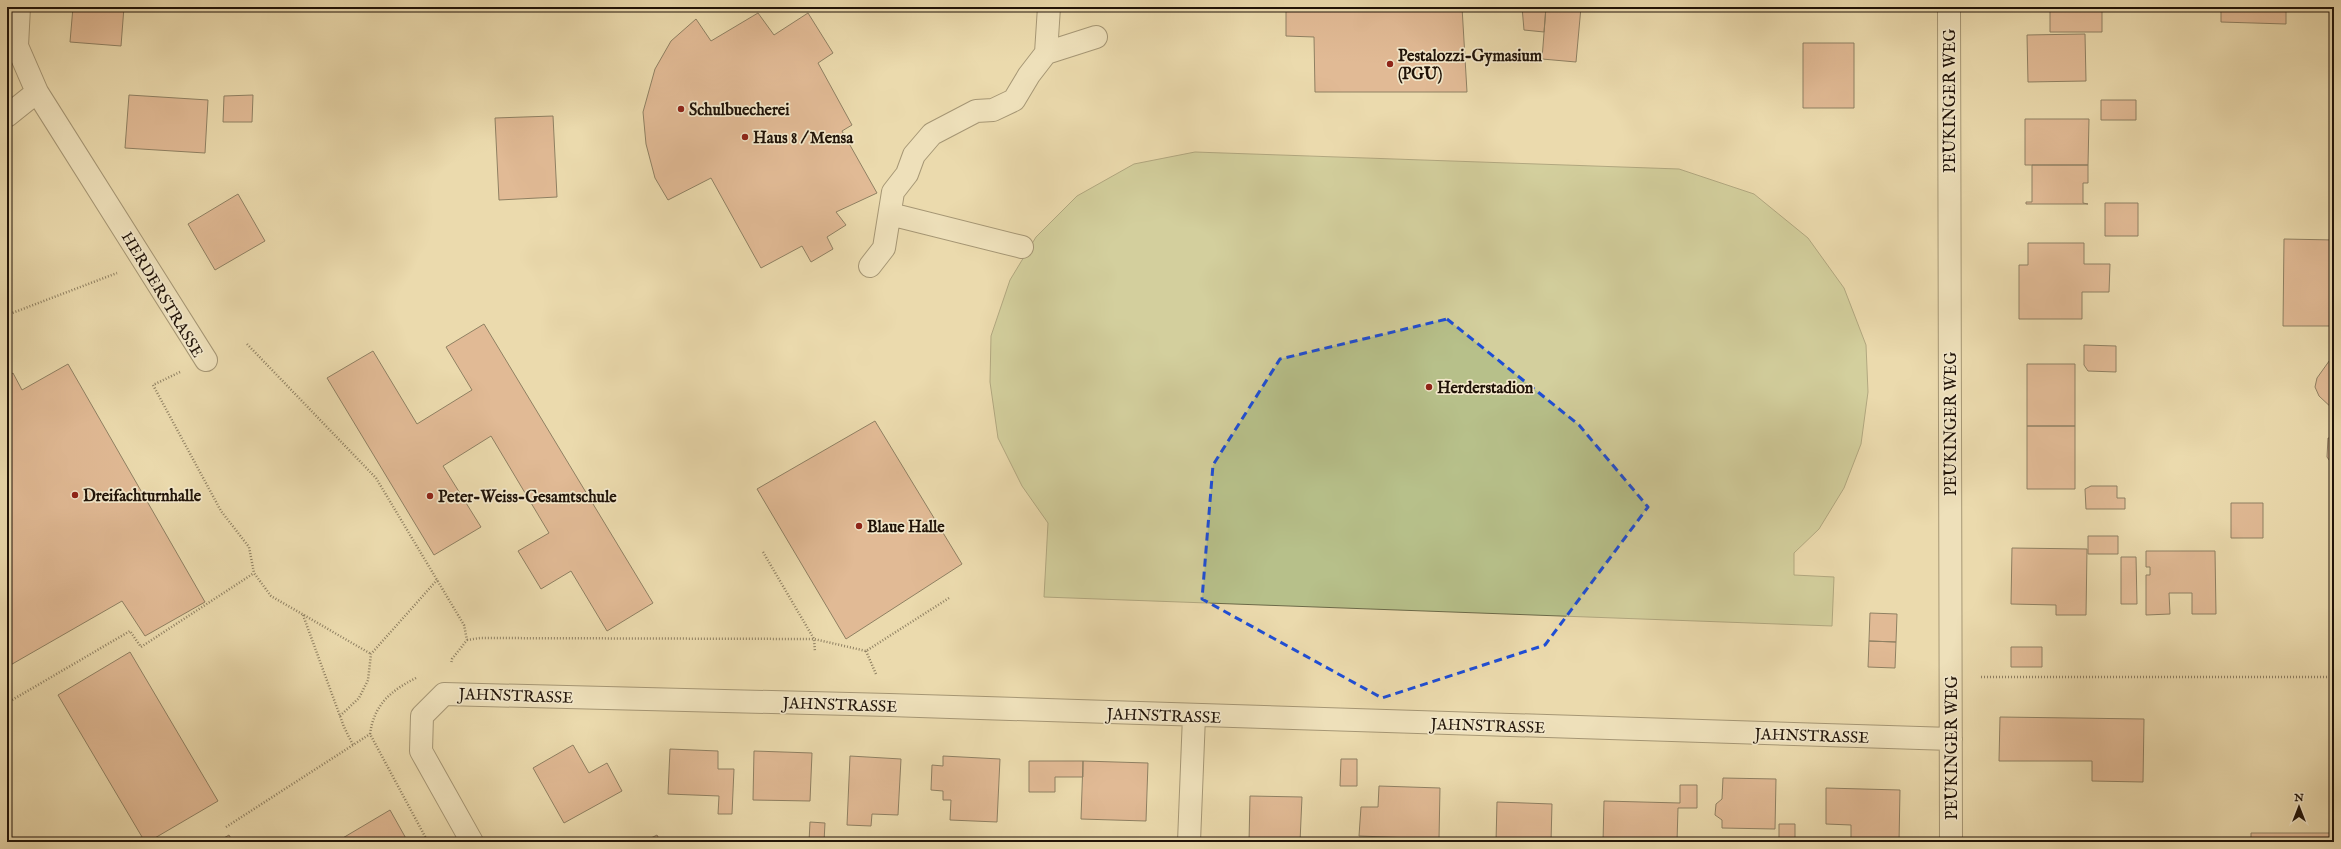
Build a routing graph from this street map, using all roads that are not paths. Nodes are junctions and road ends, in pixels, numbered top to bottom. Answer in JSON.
{"nodes":[{"id":1,"x":19,"y":7,"type":"edge"},
{"id":2,"x":1049,"y":7,"type":"edge"},
{"id":3,"x":1949,"y":7,"type":"edge"},
{"id":4,"x":1096,"y":37,"type":"dead end"},
{"id":5,"x":1046,"y":53,"type":"junction"},
{"id":6,"x":37,"y":92,"type":"junction"},
{"id":7,"x":7,"y":116,"type":"edge"},
{"id":8,"x":890,"y":214,"type":"junction"},
{"id":9,"x":1022,"y":247,"type":"dead end"},
{"id":10,"x":870,"y":266,"type":"dead end"},
{"id":11,"x":206,"y":360,"type":"road end"},
{"id":12,"x":1194,"y":716,"type":"junction"},
{"id":13,"x":1951,"y":739,"type":"junction"},
{"id":14,"x":472,"y":842,"type":"edge"},
{"id":15,"x":1189,"y":842,"type":"edge"},
{"id":16,"x":1951,"y":842,"type":"edge"}],
"edges":[{"from":1,"to":6,"type":"street","name":"HERDERSTRASSE"},
{"from":2,"to":5,"type":"street"},
{"from":3,"to":13,"type":"street","name":"PEUKINGER WEG"},
{"from":4,"to":5,"type":"street"},
{"from":5,"to":8,"type":"street"},
{"from":6,"to":7,"type":"street"},
{"from":6,"to":11,"type":"street","name":"HERDERSTRASSE"},
{"from":8,"to":9,"type":"street"},
{"from":8,"to":10,"type":"street"},
{"from":12,"to":13,"type":"street","name":"JAHNSTRASSE"},
{"from":12,"to":14,"type":"street","name":"JAHNSTRASSE"},
{"from":12,"to":15,"type":"street"},
{"from":13,"to":16,"type":"street","name":"PEUKINGER WEG"}]}
